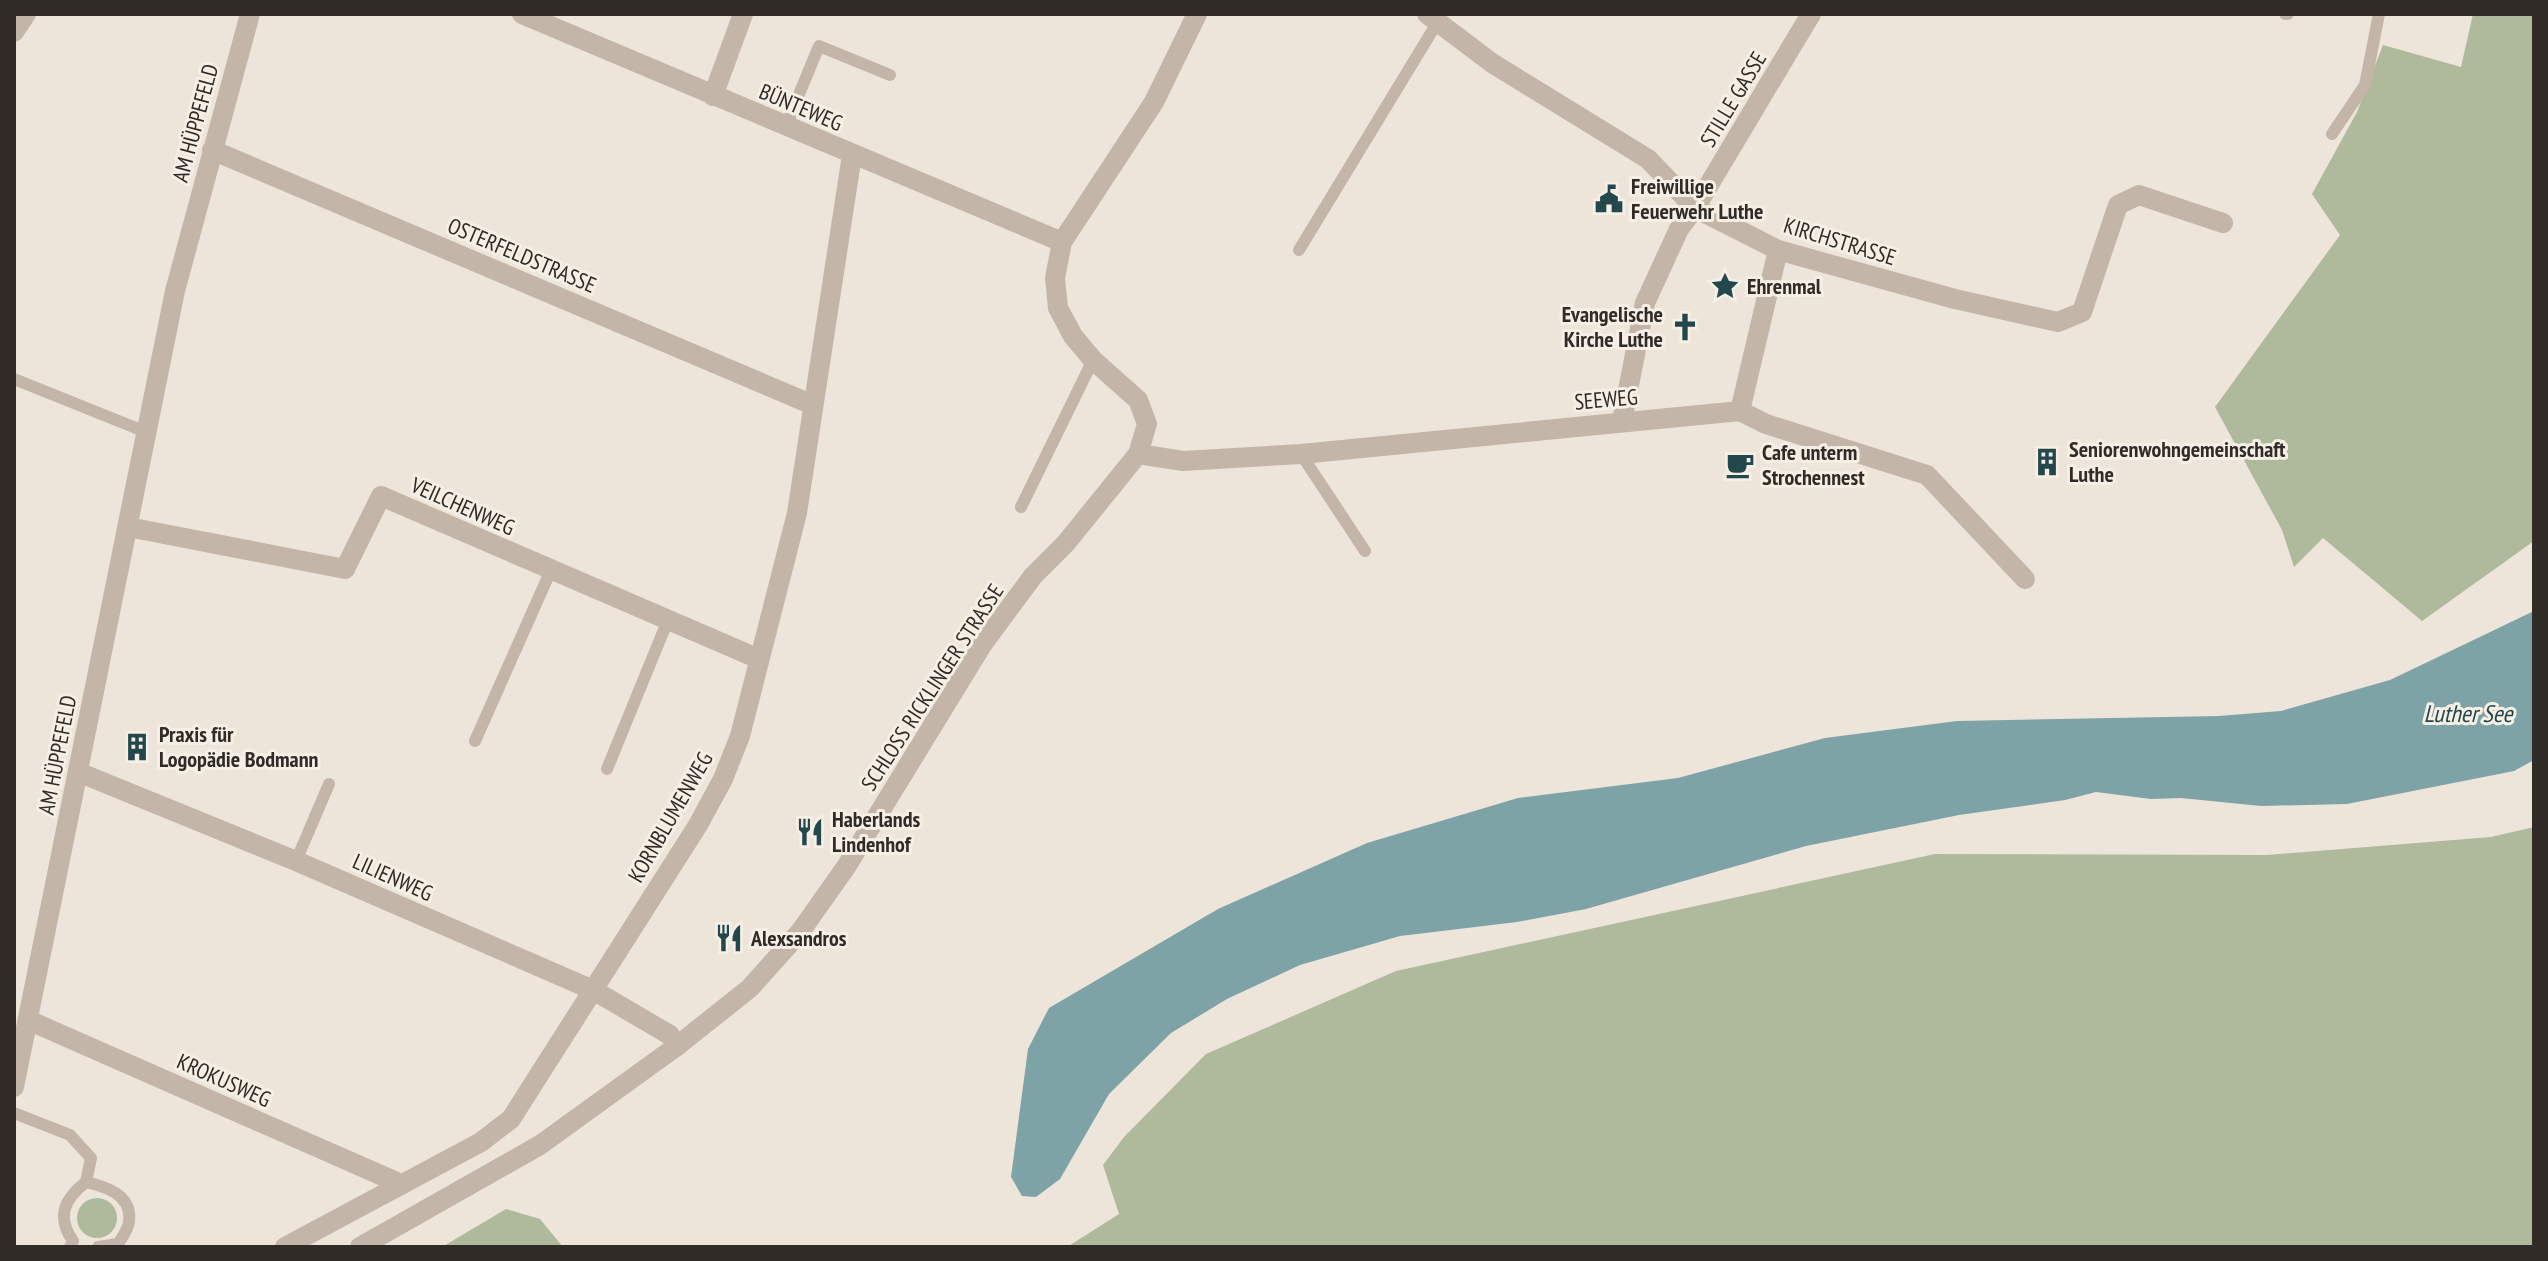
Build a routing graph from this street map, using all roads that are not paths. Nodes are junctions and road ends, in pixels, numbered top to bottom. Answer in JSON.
{"nodes":[{"id":1,"x":26,"y":14,"type":"edge"},
{"id":2,"x":250,"y":14,"type":"edge"},
{"id":3,"x":522,"y":14,"type":"edge"},
{"id":4,"x":743,"y":14,"type":"edge"},
{"id":5,"x":1197,"y":14,"type":"edge"},
{"id":6,"x":1811,"y":14,"type":"edge"},
{"id":7,"x":2379,"y":14,"type":"edge"},
{"id":8,"x":1432,"y":18,"type":"edge"},
{"id":9,"x":14,"y":32,"type":"edge"},
{"id":10,"x":890,"y":75,"type":"dead end"},
{"id":11,"x":713,"y":96,"type":"junction"},
{"id":12,"x":786,"y":126,"type":"junction"},
{"id":13,"x":2332,"y":134,"type":"dead end"},
{"id":14,"x":212,"y":150,"type":"junction"},
{"id":15,"x":852,"y":155,"type":"junction"},
{"id":16,"x":1695,"y":208,"type":"junction"},
{"id":17,"x":2223,"y":223,"type":"dead end"},
{"id":18,"x":1062,"y":242,"type":"junction"},
{"id":19,"x":1299,"y":250,"type":"dead end"},
{"id":20,"x":1778,"y":250,"type":"junction"},
{"id":21,"x":1093,"y":360,"type":"junction"},
{"id":22,"x":14,"y":379,"type":"edge"},
{"id":23,"x":813,"y":405,"type":"junction"},
{"id":24,"x":1740,"y":411,"type":"junction"},
{"id":25,"x":1622,"y":421,"type":"junction"},
{"id":26,"x":146,"y":432,"type":"junction"},
{"id":27,"x":1138,"y":454,"type":"junction"},
{"id":28,"x":1301,"y":454,"type":"junction"},
{"id":29,"x":1021,"y":507,"type":"dead end"},
{"id":30,"x":128,"y":527,"type":"junction"},
{"id":31,"x":1365,"y":551,"type":"dead end"},
{"id":32,"x":551,"y":570,"type":"junction"},
{"id":33,"x":2025,"y":579,"type":"dead end"},
{"id":34,"x":668,"y":620,"type":"junction"},
{"id":35,"x":759,"y":659,"type":"junction"},
{"id":36,"x":475,"y":741,"type":"dead end"},
{"id":37,"x":607,"y":769,"type":"dead end"},
{"id":38,"x":78,"y":772,"type":"junction"},
{"id":39,"x":329,"y":784,"type":"dead end"},
{"id":40,"x":296,"y":861,"type":"junction"},
{"id":41,"x":593,"y":990,"type":"junction"},
{"id":42,"x":28,"y":1020,"type":"junction"},
{"id":43,"x":677,"y":1046,"type":"junction"},
{"id":44,"x":14,"y":1087,"type":"edge"},
{"id":45,"x":14,"y":1113,"type":"edge"},
{"id":46,"x":86,"y":1182,"type":"junction"},
{"id":47,"x":401,"y":1184,"type":"junction"},
{"id":48,"x":71,"y":1244,"type":"edge"},
{"id":49,"x":96,"y":1247,"type":"edge"},
{"id":50,"x":285,"y":1247,"type":"edge"},
{"id":51,"x":360,"y":1247,"type":"edge"}],
"edges":[{"from":1,"to":9,"type":"street"},
{"from":2,"to":14,"type":"street","name":"AM HÜPPEFELD"},
{"from":3,"to":11,"type":"street","name":"BÜNTEWEG"},
{"from":4,"to":11,"type":"street"},
{"from":5,"to":18,"type":"street"},
{"from":6,"to":16,"type":"street","name":"STILLE GASSE"},
{"from":7,"to":13,"type":"lane"},
{"from":8,"to":16,"type":"street","name":"KIRCHSTRASSE"},
{"from":8,"to":19,"type":"lane"},
{"from":10,"to":12,"type":"lane"},
{"from":11,"to":12,"type":"street","name":"BÜNTEWEG"},
{"from":12,"to":15,"type":"street","name":"BÜNTEWEG"},
{"from":14,"to":23,"type":"street","name":"OSTERFELDSTRASSE"},
{"from":14,"to":26,"type":"street","name":"AM HÜPPEFELD"},
{"from":15,"to":18,"type":"street","name":"BÜNTEWEG"},
{"from":15,"to":23,"type":"street","name":"KORNBLUMENWEG"},
{"from":16,"to":20,"type":"street","name":"KIRCHSTRASSE"},
{"from":16,"to":25,"type":"street","name":"STILLE GASSE"},
{"from":17,"to":20,"type":"street","name":"KIRCHSTRASSE"},
{"from":18,"to":21,"type":"street"},
{"from":20,"to":24,"type":"street"},
{"from":21,"to":27,"type":"street"},
{"from":21,"to":29,"type":"lane"},
{"from":22,"to":26,"type":"lane"},
{"from":23,"to":35,"type":"street","name":"KORNBLUMENWEG"},
{"from":24,"to":25,"type":"street","name":"SEEWEG"},
{"from":24,"to":33,"type":"street","name":"SEEWEG"},
{"from":25,"to":28,"type":"street","name":"SEEWEG"},
{"from":26,"to":30,"type":"street","name":"AM HÜPPEFELD"},
{"from":27,"to":28,"type":"street","name":"SEEWEG"},
{"from":27,"to":43,"type":"street","name":"SCHLOSS RICKLINGER STRASSE"},
{"from":28,"to":31,"type":"lane"},
{"from":30,"to":32,"type":"street","name":"VEILCHENWEG"},
{"from":30,"to":38,"type":"street","name":"AM HÜPPEFELD"},
{"from":32,"to":34,"type":"street","name":"VEILCHENWEG"},
{"from":32,"to":36,"type":"lane"},
{"from":34,"to":35,"type":"street","name":"VEILCHENWEG"},
{"from":34,"to":37,"type":"lane"},
{"from":35,"to":41,"type":"street","name":"KORNBLUMENWEG"},
{"from":38,"to":40,"type":"street","name":"LILIENWEG"},
{"from":38,"to":42,"type":"street","name":"AM HÜPPEFELD"},
{"from":39,"to":40,"type":"lane"},
{"from":40,"to":41,"type":"street","name":"LILIENWEG"},
{"from":41,"to":43,"type":"street","name":"LILIENWEG"},
{"from":41,"to":47,"type":"street","name":"KORNBLUMENWEG"},
{"from":42,"to":44,"type":"street","name":"AM HÜPPEFELD"},
{"from":42,"to":47,"type":"street","name":"KROKUSWEG"},
{"from":43,"to":51,"type":"street","name":"SCHLOSS RICKLINGER STRASSE"},
{"from":45,"to":46,"type":"lane"},
{"from":46,"to":48,"type":"lane"},
{"from":46,"to":49,"type":"lane"},
{"from":47,"to":50,"type":"street","name":"KORNBLUMENWEG"},
{"from":48,"to":49,"type":"lane"}]}
